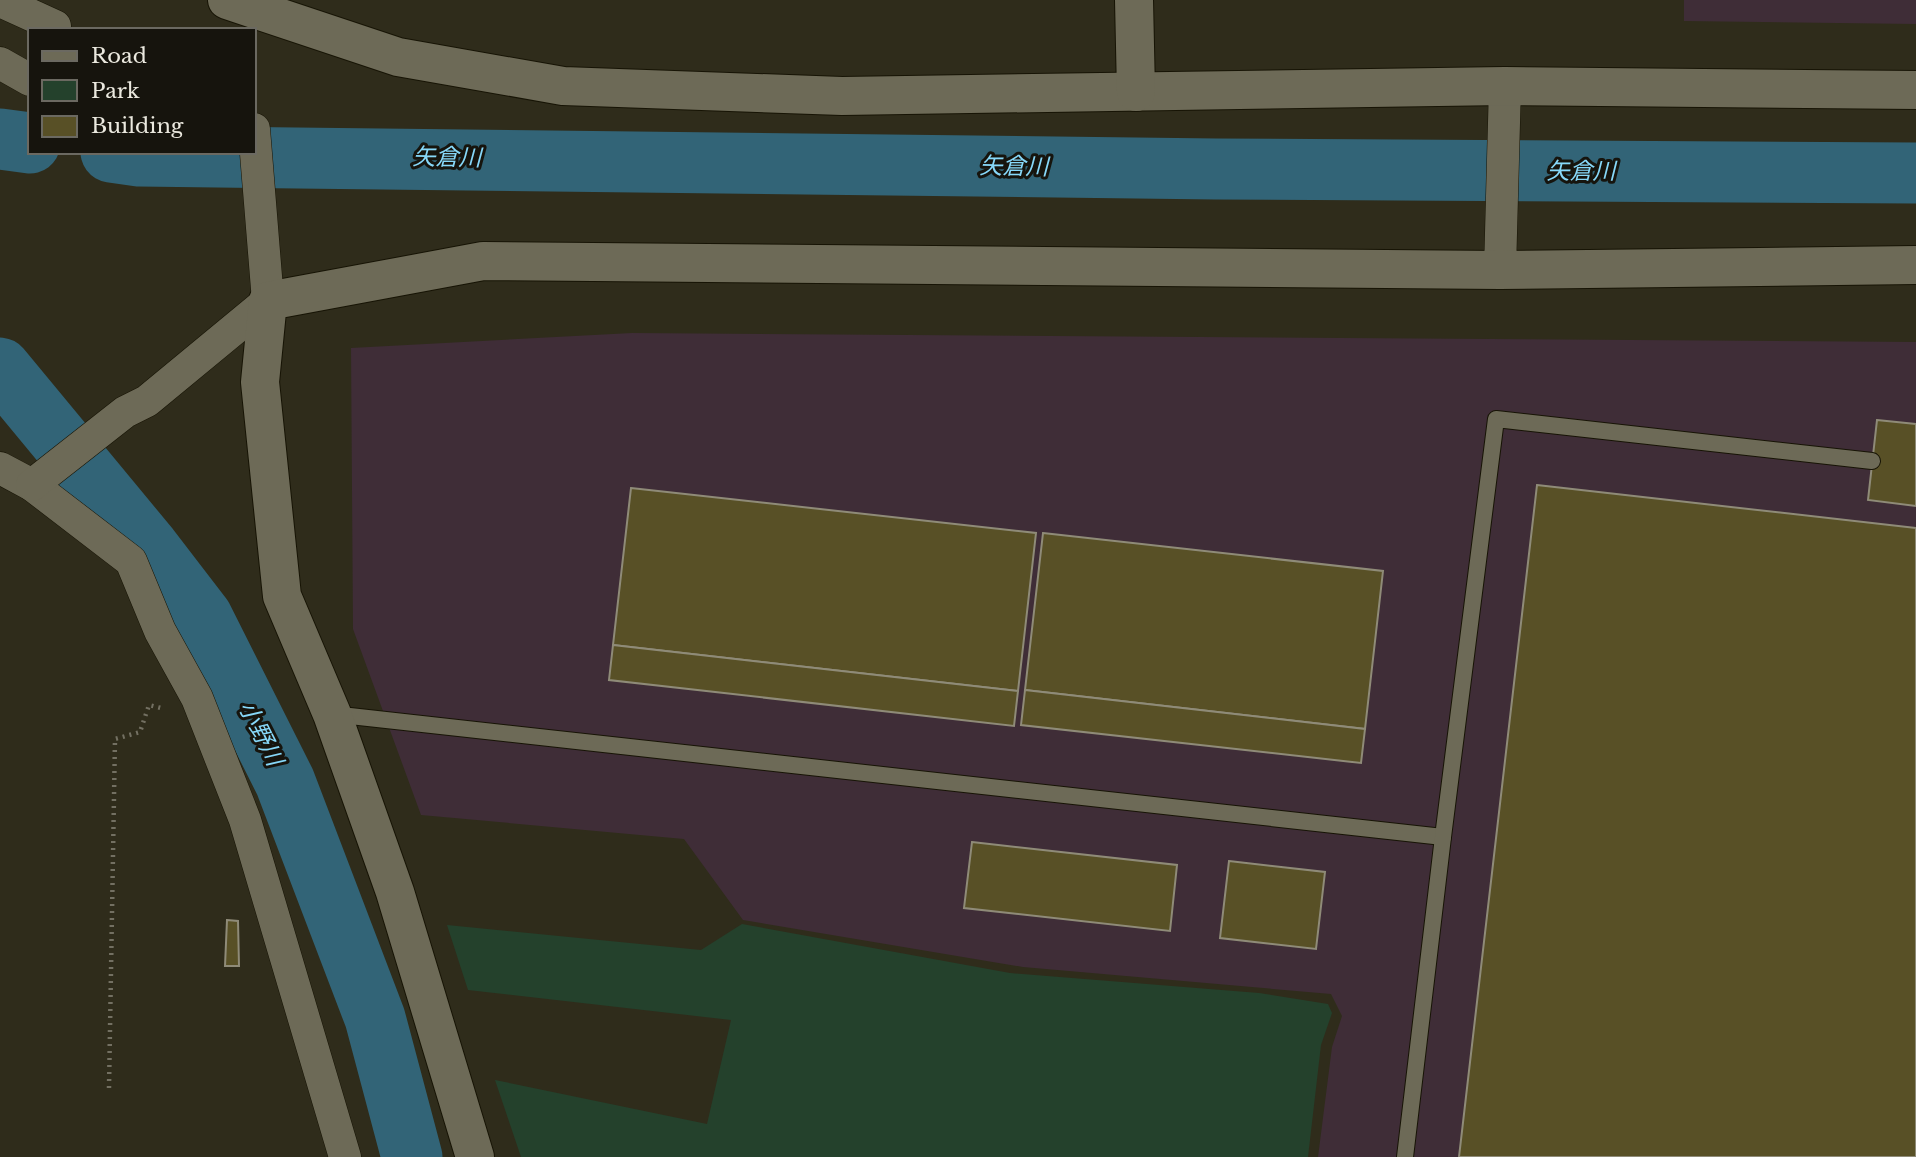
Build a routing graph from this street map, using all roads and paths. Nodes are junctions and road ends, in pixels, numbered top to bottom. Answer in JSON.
{"nodes":[{"id":1,"x":227,"y":0,"type":"edge"},
{"id":2,"x":1135,"y":0,"type":"edge"},
{"id":3,"x":0,"y":1,"type":"edge"},
{"id":4,"x":54,"y":28,"type":"edge"},
{"id":5,"x":0,"y":63,"type":"edge"},
{"id":6,"x":28,"y":79,"type":"edge"},
{"id":7,"x":1505,"y":86,"type":"junction"},
{"id":8,"x":1916,"y":89,"type":"edge"},
{"id":9,"x":1136,"y":92,"type":"junction"},
{"id":10,"x":256,"y":153,"type":"edge"},
{"id":11,"x":1500,"y":251,"type":"junction"},
{"id":12,"x":1916,"y":265,"type":"edge"},
{"id":13,"x":268,"y":301,"type":"junction"},
{"id":14,"x":1872,"y":461,"type":"dead end"},
{"id":15,"x":0,"y":468,"type":"edge"},
{"id":16,"x":32,"y":485,"type":"junction"},
{"id":17,"x":149,"y":705,"type":"dead end"},
{"id":18,"x":332,"y":714,"type":"junction"},
{"id":19,"x":1443,"y":837,"type":"junction"},
{"id":20,"x":109,"y":1088,"type":"dead end"},
{"id":21,"x":345,"y":1157,"type":"edge"},
{"id":22,"x":475,"y":1157,"type":"edge"},
{"id":23,"x":1405,"y":1157,"type":"edge"}],
"edges":[{"from":1,"to":9,"type":"street"},
{"from":2,"to":9,"type":"street"},
{"from":3,"to":4,"type":"street"},
{"from":5,"to":6,"type":"street"},
{"from":7,"to":8,"type":"street"},
{"from":7,"to":9,"type":"street"},
{"from":7,"to":11,"type":"street"},
{"from":10,"to":13,"type":"street"},
{"from":11,"to":12,"type":"street"},
{"from":11,"to":13,"type":"street"},
{"from":13,"to":16,"type":"street"},
{"from":13,"to":18,"type":"street"},
{"from":14,"to":19,"type":"lane"},
{"from":15,"to":16,"type":"street"},
{"from":16,"to":21,"type":"street"},
{"from":17,"to":20,"type":"path"},
{"from":18,"to":19,"type":"lane"},
{"from":18,"to":22,"type":"street"},
{"from":19,"to":23,"type":"lane"}]}
